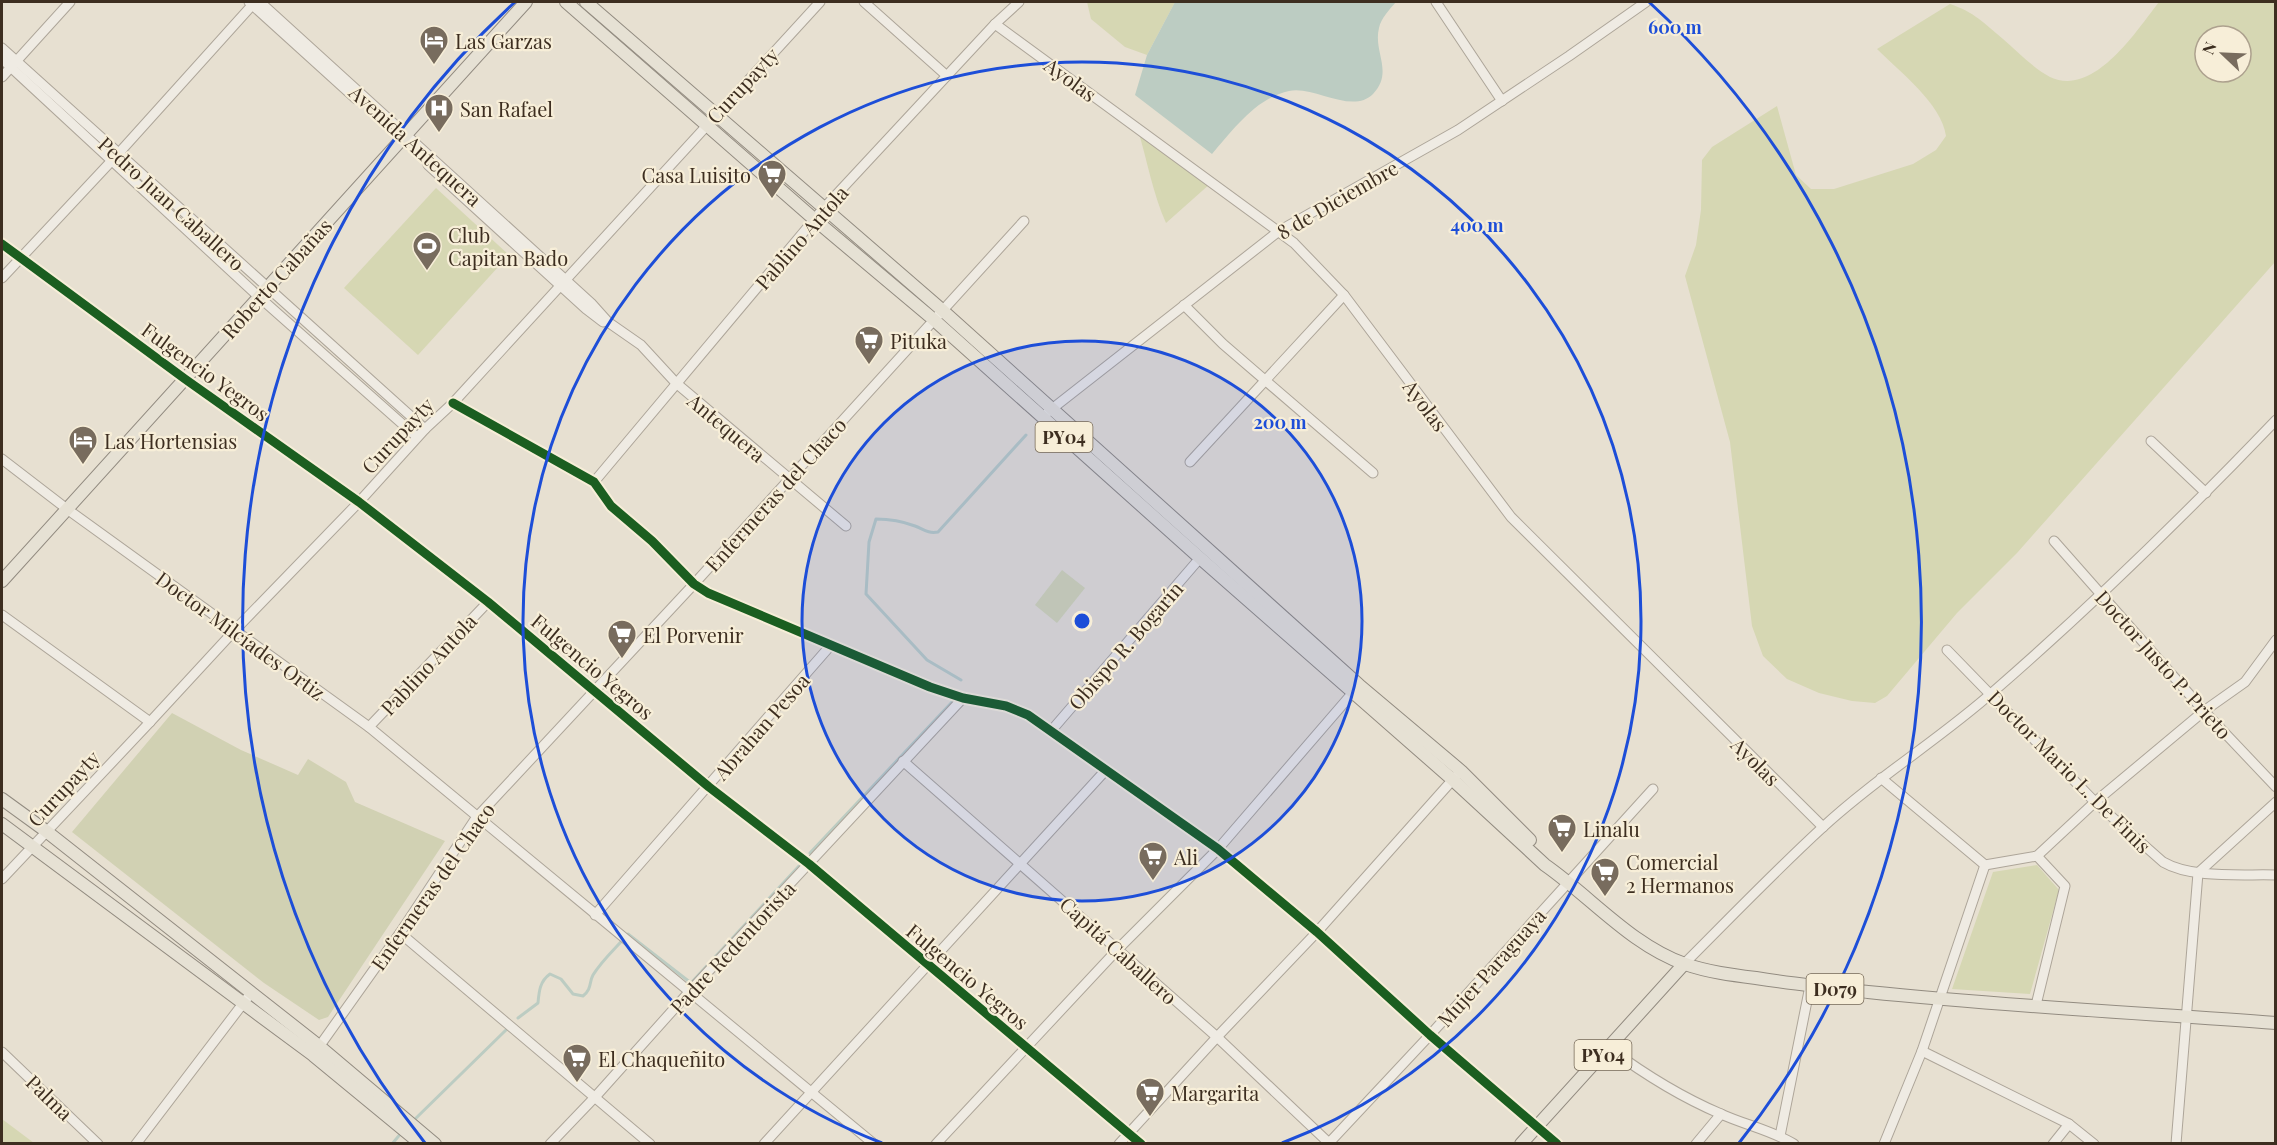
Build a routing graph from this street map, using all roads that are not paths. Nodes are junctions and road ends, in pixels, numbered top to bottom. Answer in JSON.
{"nodes":[{"id":1,"x":70,"y":2,"type":"edge"},
{"id":2,"x":254,"y":2,"type":"edge"},
{"id":3,"x":526,"y":2,"type":"edge"},
{"id":4,"x":566,"y":2,"type":"edge"},
{"id":5,"x":586,"y":2,"type":"edge"},
{"id":6,"x":820,"y":2,"type":"edge"},
{"id":7,"x":864,"y":2,"type":"edge"},
{"id":8,"x":1019,"y":2,"type":"edge"},
{"id":9,"x":1436,"y":2,"type":"edge"},
{"id":10,"x":1646,"y":2,"type":"edge"},
{"id":11,"x":995,"y":24,"type":"junction"},
{"id":12,"x":2,"y":48,"type":"edge"},
{"id":13,"x":2,"y":59,"type":"edge"},
{"id":14,"x":13,"y":64,"type":"junction"},
{"id":15,"x":947,"y":76,"type":"junction"},
{"id":16,"x":2,"y":77,"type":"edge"},
{"id":17,"x":1502,"y":101,"type":"junction"},
{"id":18,"x":710,"y":120,"type":"junction"},
{"id":19,"x":403,"y":138,"type":"junction"},
{"id":20,"x":115,"y":158,"type":"junction"},
{"id":21,"x":823,"y":209,"type":"junction"},
{"id":22,"x":814,"y":219,"type":"junction"},
{"id":23,"x":1024,"y":221,"type":"dead end"},
{"id":24,"x":1280,"y":231,"type":"junction"},
{"id":25,"x":2,"y":244,"type":"edge"},
{"id":26,"x":20,"y":257,"type":"junction"},
{"id":27,"x":2,"y":278,"type":"edge"},
{"id":28,"x":563,"y":283,"type":"junction"},
{"id":29,"x":262,"y":292,"type":"junction"},
{"id":30,"x":1344,"y":295,"type":"junction"},
{"id":31,"x":1184,"y":305,"type":"junction"},
{"id":32,"x":938,"y":314,"type":"junction"},
{"id":33,"x":641,"y":345,"type":"joint"},
{"id":34,"x":184,"y":379,"type":"junction"},
{"id":35,"x":1266,"y":379,"type":"junction"},
{"id":36,"x":676,"y":383,"type":"junction"},
{"id":37,"x":453,"y":403,"type":"junction"},
{"id":38,"x":1047,"y":413,"type":"junction"},
{"id":39,"x":2276,"y":420,"type":"edge"},
{"id":40,"x":425,"y":429,"type":"junction"},
{"id":41,"x":417,"y":437,"type":"junction"},
{"id":42,"x":2151,"y":441,"type":"dead end"},
{"id":43,"x":2,"y":459,"type":"edge"},
{"id":44,"x":1190,"y":462,"type":"dead end"},
{"id":45,"x":1372,"y":473,"type":"dead end"},
{"id":46,"x":789,"y":480,"type":"junction"},
{"id":47,"x":594,"y":482,"type":"junction"},
{"id":48,"x":2206,"y":493,"type":"junction"},
{"id":49,"x":359,"y":502,"type":"junction"},
{"id":50,"x":67,"y":509,"type":"junction"},
{"id":51,"x":846,"y":526,"type":"dead end"},
{"id":52,"x":2054,"y":541,"type":"dead end"},
{"id":53,"x":1200,"y":558,"type":"junction"},
{"id":54,"x":2,"y":581,"type":"edge"},
{"id":55,"x":694,"y":584,"type":"junction"},
{"id":56,"x":2103,"y":595,"type":"junction"},
{"id":57,"x":488,"y":602,"type":"junction"},
{"id":58,"x":2,"y":615,"type":"edge"},
{"id":59,"x":234,"y":631,"type":"junction"},
{"id":60,"x":2276,"y":640,"type":"edge"},
{"id":61,"x":831,"y":645,"type":"junction"},
{"id":62,"x":1947,"y":650,"type":"dead end"},
{"id":63,"x":1356,"y":689,"type":"junction"},
{"id":64,"x":594,"y":690,"type":"junction"},
{"id":65,"x":1992,"y":694,"type":"junction"},
{"id":66,"x":963,"y":698,"type":"junction"},
{"id":67,"x":2204,"y":711,"type":"junction"},
{"id":68,"x":150,"y":722,"type":"junction"},
{"id":69,"x":369,"y":727,"type":"junction"},
{"id":70,"x":1051,"y":731,"type":"junction"},
{"id":71,"x":903,"y":761,"type":"junction"},
{"id":72,"x":1105,"y":771,"type":"junction"},
{"id":73,"x":1457,"y":776,"type":"junction"},
{"id":74,"x":1881,"y":778,"type":"junction"},
{"id":75,"x":2276,"y":787,"type":"edge"},
{"id":76,"x":709,"y":788,"type":"junction"},
{"id":77,"x":1653,"y":789,"type":"dead end"},
{"id":78,"x":2,"y":799,"type":"edge"},
{"id":79,"x":2095,"y":802,"type":"junction"},
{"id":80,"x":2276,"y":802,"type":"edge"},
{"id":81,"x":476,"y":818,"type":"junction"},
{"id":82,"x":2,"y":824,"type":"edge"},
{"id":83,"x":1823,"y":827,"type":"junction"},
{"id":84,"x":46,"y":831,"type":"junction"},
{"id":85,"x":33,"y":847,"type":"junction"},
{"id":86,"x":1218,"y":849,"type":"junction"},
{"id":87,"x":2037,"y":856,"type":"junction"},
{"id":88,"x":1021,"y":863,"type":"junction"},
{"id":89,"x":809,"y":864,"type":"junction"},
{"id":90,"x":1985,"y":865,"type":"junction"},
{"id":91,"x":2198,"y":873,"type":"junction"},
{"id":92,"x":2276,"y":875,"type":"edge"},
{"id":93,"x":1564,"y":878,"type":"junction"},
{"id":94,"x":2,"y":879,"type":"edge"},
{"id":95,"x":595,"y":915,"type":"junction"},
{"id":96,"x":400,"y":933,"type":"junction"},
{"id":97,"x":1317,"y":933,"type":"junction"},
{"id":98,"x":1118,"y":949,"type":"junction"},
{"id":99,"x":1684,"y":964,"type":"junction"},
{"id":100,"x":928,"y":966,"type":"junction"},
{"id":101,"x":1809,"y":986,"type":"junction"},
{"id":102,"x":690,"y":991,"type":"junction"},
{"id":103,"x":251,"y":993,"type":"junction"},
{"id":104,"x":1941,"y":999,"type":"junction"},
{"id":105,"x":243,"y":1005,"type":"junction"},
{"id":106,"x":2036,"y":1005,"type":"junction"},
{"id":107,"x":2187,"y":1016,"type":"junction"},
{"id":108,"x":2276,"y":1023,"type":"edge"},
{"id":109,"x":1430,"y":1035,"type":"junction"},
{"id":110,"x":1217,"y":1037,"type":"junction"},
{"id":111,"x":1025,"y":1048,"type":"junction"},
{"id":112,"x":1609,"y":1048,"type":"junction"},
{"id":113,"x":316,"y":1051,"type":"junction"},
{"id":114,"x":1922,"y":1051,"type":"junction"},
{"id":115,"x":2,"y":1052,"type":"edge"},
{"id":116,"x":812,"y":1091,"type":"junction"},
{"id":117,"x":596,"y":1096,"type":"junction"},
{"id":118,"x":1721,"y":1114,"type":"junction"},
{"id":119,"x":2069,"y":1124,"type":"junction"},
{"id":120,"x":1536,"y":1126,"type":"junction"},
{"id":121,"x":1128,"y":1134,"type":"junction"},
{"id":122,"x":1780,"y":1136,"type":"junction"},
{"id":123,"x":418,"y":1137,"type":"edge"},
{"id":124,"x":98,"y":1143,"type":"edge"},
{"id":125,"x":136,"y":1143,"type":"edge"},
{"id":126,"x":435,"y":1143,"type":"edge"},
{"id":127,"x":550,"y":1143,"type":"edge"},
{"id":128,"x":650,"y":1143,"type":"edge"},
{"id":129,"x":764,"y":1143,"type":"edge"},
{"id":130,"x":874,"y":1143,"type":"edge"},
{"id":131,"x":936,"y":1143,"type":"edge"},
{"id":132,"x":1119,"y":1143,"type":"edge"},
{"id":133,"x":1141,"y":1143,"type":"edge"},
{"id":134,"x":1329,"y":1143,"type":"edge"},
{"id":135,"x":1521,"y":1143,"type":"edge"},
{"id":136,"x":1557,"y":1143,"type":"edge"},
{"id":137,"x":1696,"y":1143,"type":"edge"},
{"id":138,"x":1794,"y":1143,"type":"edge"},
{"id":139,"x":1884,"y":1143,"type":"edge"},
{"id":140,"x":2053,"y":1143,"type":"edge"},
{"id":141,"x":2094,"y":1143,"type":"edge"},
{"id":142,"x":2176,"y":1143,"type":"edge"}],
"edges":[{"from":1,"to":14,"type":"street"},
{"from":2,"to":19,"type":"street","name":"Avenida Antequera"},
{"from":2,"to":20,"type":"street"},
{"from":3,"to":19,"type":"main road","name":"Roberto Cabañas"},
{"from":4,"to":18,"type":"main road","number":"PY04"},
{"from":5,"to":18,"type":"main road","number":"PY04"},
{"from":6,"to":18,"type":"street","name":"Curupayty"},
{"from":7,"to":15,"type":"street"},
{"from":8,"to":11,"type":"street","name":"Pablino Antola"},
{"from":9,"to":17,"type":"street"},
{"from":10,"to":17,"type":"street","name":"8 de Diciembre"},
{"from":11,"to":15,"type":"street","name":"Pablino Antola"},
{"from":11,"to":24,"type":"street","name":"Ayolas"},
{"from":12,"to":14,"type":"street","name":"Pedro Juan Caballero"},
{"from":13,"to":14,"type":"street","name":"Pedro Juan Caballero"},
{"from":14,"to":16,"type":"street"},
{"from":14,"to":20,"type":"street","name":"Pedro Juan Caballero"},
{"from":15,"to":21,"type":"street","name":"Pablino Antola"},
{"from":17,"to":24,"type":"street","name":"8 de Diciembre"},
{"from":18,"to":21,"type":"main road","number":"PY04"},
{"from":18,"to":22,"type":"main road","number":"PY04"},
{"from":18,"to":28,"type":"street","name":"Curupayty"},
{"from":19,"to":28,"type":"street","name":"Avenida Antequera"},
{"from":19,"to":29,"type":"main road","name":"Roberto Cabañas"},
{"from":20,"to":26,"type":"street"},
{"from":20,"to":29,"type":"street","name":"Pedro Juan Caballero"},
{"from":21,"to":22,"type":"street","name":"Pablino Antola"},
{"from":21,"to":32,"type":"main road","number":"PY04"},
{"from":22,"to":32,"type":"main road","number":"PY04"},
{"from":22,"to":36,"type":"street","name":"Pablino Antola"},
{"from":23,"to":32,"type":"street","name":"Enfermeras del Chaco"},
{"from":24,"to":30,"type":"street","name":"Ayolas"},
{"from":24,"to":31,"type":"street","name":"8 de Diciembre"},
{"from":25,"to":26,"type":"street","name":"Fulgencio Yegros"},
{"from":26,"to":27,"type":"street"},
{"from":26,"to":34,"type":"street","name":"Fulgencio Yegros"},
{"from":28,"to":33,"type":"street","name":"Avenida Antequera"},
{"from":28,"to":37,"type":"street","name":"Curupayty"},
{"from":29,"to":34,"type":"main road","name":"Roberto Cabañas"},
{"from":29,"to":40,"type":"street","name":"Pedro Juan Caballero"},
{"from":29,"to":41,"type":"street","name":"Pedro Juan Caballero"},
{"from":30,"to":35,"type":"street"},
{"from":30,"to":83,"type":"street","name":"Ayolas"},
{"from":31,"to":35,"type":"street"},
{"from":31,"to":38,"type":"street","name":"8 de Diciembre"},
{"from":32,"to":38,"type":"main road","number":"PY04"},
{"from":32,"to":46,"type":"street","name":"Enfermeras del Chaco"},
{"from":33,"to":36,"type":"street","name":"Antequera"},
{"from":34,"to":49,"type":"street","name":"Fulgencio Yegros"},
{"from":34,"to":50,"type":"main road","name":"Roberto Cabañas"},
{"from":35,"to":44,"type":"street"},
{"from":35,"to":45,"type":"street"},
{"from":36,"to":46,"type":"street","name":"Antequera"},
{"from":36,"to":47,"type":"street","name":"Pablino Antola"},
{"from":37,"to":40,"type":"street","name":"Curupayty"},
{"from":37,"to":47,"type":"street"},
{"from":38,"to":53,"type":"main road","number":"PY04"},
{"from":38,"to":63,"type":"main road","number":"PY04"},
{"from":39,"to":48,"type":"street"},
{"from":40,"to":41,"type":"street","name":"Curupayty"},
{"from":41,"to":49,"type":"street","name":"Curupayty"},
{"from":42,"to":48,"type":"street"},
{"from":43,"to":50,"type":"street","name":"Doctor Milcíades Ortiz"},
{"from":46,"to":51,"type":"street","name":"Antequera"},
{"from":46,"to":55,"type":"street","name":"Enfermeras del Chaco"},
{"from":47,"to":55,"type":"street"},
{"from":48,"to":56,"type":"street"},
{"from":49,"to":57,"type":"street","name":"Fulgencio Yegros"},
{"from":49,"to":59,"type":"street","name":"Curupayty"},
{"from":50,"to":54,"type":"main road","name":"Roberto Cabañas"},
{"from":50,"to":59,"type":"street","name":"Doctor Milcíades Ortiz"},
{"from":52,"to":56,"type":"street","name":"Doctor Justo P. Prieto"},
{"from":53,"to":63,"type":"main road","number":"PY04"},
{"from":53,"to":70,"type":"street","name":"Obispo R. Bogarín"},
{"from":55,"to":61,"type":"street"},
{"from":55,"to":64,"type":"street","name":"Enfermeras del Chaco"},
{"from":56,"to":65,"type":"street"},
{"from":56,"to":67,"type":"street","name":"Doctor Justo P. Prieto"},
{"from":57,"to":64,"type":"street","name":"Fulgencio Yegros"},
{"from":57,"to":69,"type":"street","name":"Pablino Antola"},
{"from":58,"to":68,"type":"street"},
{"from":59,"to":68,"type":"street","name":"Curupayty"},
{"from":59,"to":69,"type":"street","name":"Doctor Milcíades Ortiz"},
{"from":60,"to":67,"type":"street"},
{"from":61,"to":66,"type":"street"},
{"from":61,"to":76,"type":"street","name":"Abrahan Pesoa"},
{"from":62,"to":65,"type":"street","name":"Doctor Mario L. De Finis"},
{"from":63,"to":73,"type":"main road","number":"PY04"},
{"from":63,"to":86,"type":"street"},
{"from":64,"to":76,"type":"street","name":"Fulgencio Yegros"},
{"from":64,"to":81,"type":"street","name":"Enfermeras del Chaco"},
{"from":65,"to":74,"type":"street"},
{"from":65,"to":79,"type":"street","name":"Doctor Mario L. De Finis"},
{"from":66,"to":70,"type":"street"},
{"from":66,"to":71,"type":"street","name":"Padre Redentorista"},
{"from":67,"to":75,"type":"street","name":"Doctor Justo P. Prieto"},
{"from":67,"to":79,"type":"street"},
{"from":68,"to":84,"type":"street","name":"Curupayty"},
{"from":69,"to":81,"type":"street","name":"Doctor Milcíades Ortiz"},
{"from":70,"to":72,"type":"street"},
{"from":71,"to":88,"type":"street","name":"Capitá Caballero"},
{"from":71,"to":89,"type":"street","name":"Padre Redentorista"},
{"from":72,"to":86,"type":"street"},
{"from":72,"to":88,"type":"street"},
{"from":73,"to":93,"type":"main road","number":"PY04"},
{"from":73,"to":97,"type":"street"},
{"from":74,"to":83,"type":"street"},
{"from":74,"to":90,"type":"street"},
{"from":76,"to":89,"type":"street","name":"Fulgencio Yegros"},
{"from":76,"to":95,"type":"street","name":"Abrahan Pesoa"},
{"from":77,"to":93,"type":"street","name":"Mujer Paraguaya"},
{"from":78,"to":84,"type":"main road"},
{"from":79,"to":87,"type":"street"},
{"from":79,"to":91,"type":"street","name":"Doctor Mario L. De Finis"},
{"from":80,"to":91,"type":"street"},
{"from":81,"to":95,"type":"street","name":"Doctor Milcíades Ortiz"},
{"from":81,"to":96,"type":"street","name":"Enfermeras del Chaco"},
{"from":82,"to":85,"type":"main road"},
{"from":83,"to":99,"type":"street"},
{"from":84,"to":85,"type":"street","name":"Curupayty"},
{"from":84,"to":103,"type":"main road"},
{"from":85,"to":94,"type":"street","name":"Curupayty"},
{"from":85,"to":105,"type":"main road"},
{"from":86,"to":97,"type":"street"},
{"from":86,"to":98,"type":"street"},
{"from":87,"to":90,"type":"street"},
{"from":87,"to":106,"type":"street"},
{"from":88,"to":98,"type":"street","name":"Capitá Caballero"},
{"from":88,"to":100,"type":"street"},
{"from":89,"to":100,"type":"street","name":"Fulgencio Yegros"},
{"from":89,"to":102,"type":"street","name":"Padre Redentorista"},
{"from":90,"to":104,"type":"street"},
{"from":91,"to":92,"type":"street","name":"Doctor Mario L. De Finis"},
{"from":91,"to":107,"type":"street"},
{"from":93,"to":99,"type":"main road","number":"PY04"},
{"from":93,"to":109,"type":"street","name":"Mujer Paraguaya"},
{"from":95,"to":102,"type":"street","name":"Doctor Milcíades Ortiz"},
{"from":96,"to":113,"type":"street","name":"Enfermeras del Chaco"},
{"from":96,"to":117,"type":"street"},
{"from":97,"to":109,"type":"street"},
{"from":97,"to":110,"type":"street"},
{"from":98,"to":110,"type":"street","name":"Capitá Caballero"},
{"from":98,"to":111,"type":"street"},
{"from":99,"to":101,"type":"main road","number":"D079"},
{"from":99,"to":112,"type":"main road","number":"PY04"},
{"from":100,"to":111,"type":"street","name":"Fulgencio Yegros"},
{"from":100,"to":116,"type":"street"},
{"from":101,"to":104,"type":"main road","number":"D079"},
{"from":101,"to":122,"type":"street"},
{"from":102,"to":116,"type":"street","name":"Doctor Milcíades Ortiz"},
{"from":102,"to":117,"type":"street","name":"Padre Redentorista"},
{"from":103,"to":105,"type":"street"},
{"from":103,"to":113,"type":"main road"},
{"from":104,"to":106,"type":"main road","number":"D079"},
{"from":104,"to":114,"type":"street"},
{"from":105,"to":113,"type":"main road"},
{"from":105,"to":125,"type":"street"},
{"from":106,"to":107,"type":"main road","number":"D079"},
{"from":107,"to":108,"type":"main road","number":"D079"},
{"from":107,"to":142,"type":"street"},
{"from":109,"to":120,"type":"street"},
{"from":109,"to":134,"type":"street","name":"Mujer Paraguaya"},
{"from":110,"to":121,"type":"street"},
{"from":110,"to":134,"type":"street","name":"Capitá Caballero"},
{"from":111,"to":121,"type":"street","name":"Fulgencio Yegros"},
{"from":111,"to":131,"type":"street"},
{"from":112,"to":118,"type":"street"},
{"from":112,"to":120,"type":"main road","number":"PY04"},
{"from":113,"to":123,"type":"main road"},
{"from":114,"to":119,"type":"street"},
{"from":114,"to":139,"type":"street"},
{"from":115,"to":124,"type":"street","name":"Palma"},
{"from":116,"to":129,"type":"street"},
{"from":116,"to":130,"type":"street","name":"Doctor Milcíades Ortiz"},
{"from":117,"to":127,"type":"street","name":"Padre Redentorista"},
{"from":117,"to":128,"type":"street"},
{"from":118,"to":122,"type":"street"},
{"from":118,"to":137,"type":"street"},
{"from":119,"to":140,"type":"street"},
{"from":119,"to":141,"type":"street"},
{"from":120,"to":135,"type":"main road","number":"PY04"},
{"from":120,"to":136,"type":"street"},
{"from":121,"to":132,"type":"street"},
{"from":121,"to":133,"type":"street","name":"Fulgencio Yegros"},
{"from":122,"to":138,"type":"street"},
{"from":123,"to":126,"type":"main road"}]}
